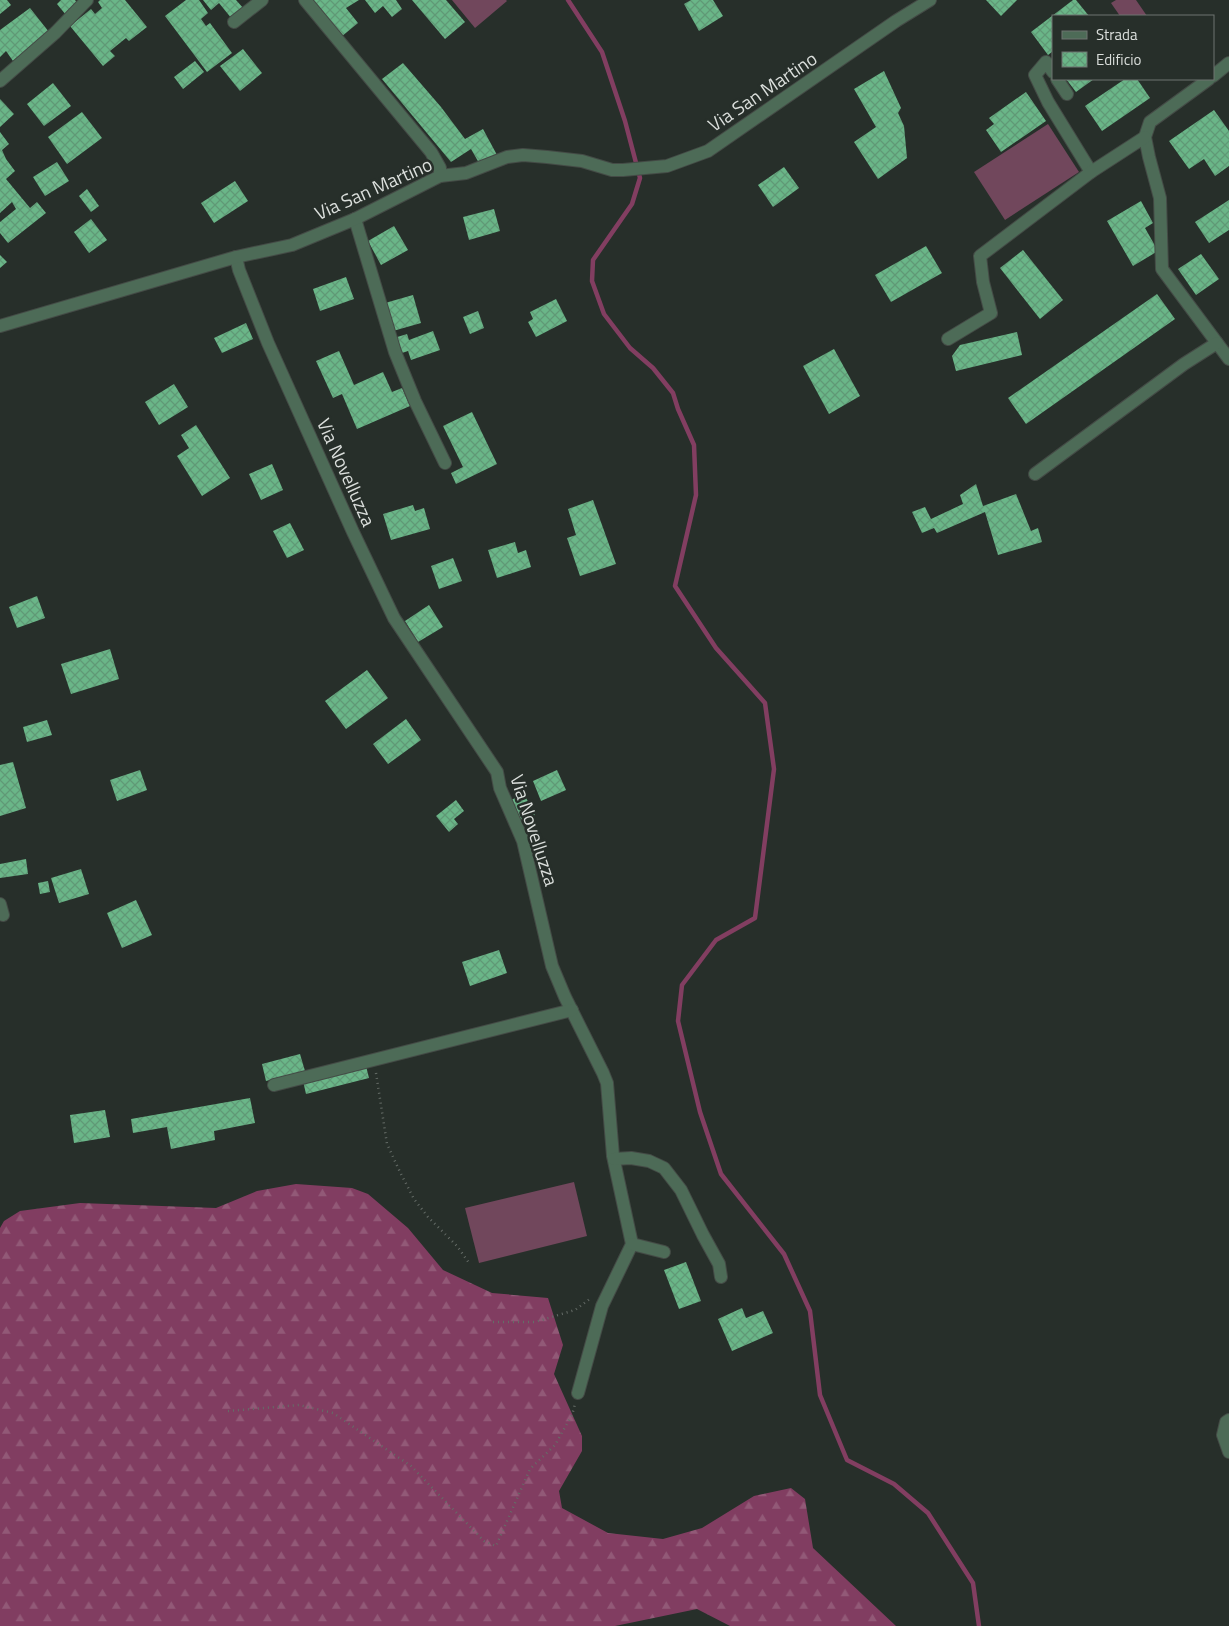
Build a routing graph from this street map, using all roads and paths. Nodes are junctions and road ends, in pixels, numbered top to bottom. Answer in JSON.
{"nodes":[{"id":1,"x":87,"y":0,"type":"edge"},
{"id":2,"x":262,"y":0,"type":"edge"},
{"id":3,"x":305,"y":0,"type":"edge"},
{"id":4,"x":930,"y":0,"type":"edge"},
{"id":5,"x":234,"y":22,"type":"dead end"},
{"id":6,"x":1229,"y":64,"type":"edge"},
{"id":7,"x":1052,"y":71,"type":"edge"},
{"id":8,"x":1214,"y":74,"type":"edge"},
{"id":9,"x":1058,"y":80,"type":"edge"},
{"id":10,"x":1206,"y":80,"type":"edge"},
{"id":11,"x":0,"y":81,"type":"edge"},
{"id":12,"x":1067,"y":94,"type":"dead end"},
{"id":13,"x":1146,"y":137,"type":"junction"},
{"id":14,"x":1091,"y":172,"type":"junction"},
{"id":15,"x":440,"y":176,"type":"junction"},
{"id":16,"x":355,"y":219,"type":"junction"},
{"id":17,"x":236,"y":258,"type":"junction"},
{"id":18,"x":0,"y":326,"type":"edge"},
{"id":19,"x":948,"y":339,"type":"dead end"},
{"id":20,"x":1217,"y":343,"type":"junction"},
{"id":21,"x":1229,"y":359,"type":"edge"},
{"id":22,"x":445,"y":463,"type":"dead end"},
{"id":23,"x":1035,"y":474,"type":"dead end"},
{"id":24,"x":572,"y":1010,"type":"junction"},
{"id":25,"x":374,"y":1060,"type":"junction"},
{"id":26,"x":274,"y":1084,"type":"dead end"},
{"id":27,"x":614,"y":1159,"type":"junction"},
{"id":28,"x":632,"y":1244,"type":"junction"},
{"id":29,"x":664,"y":1252,"type":"dead end"},
{"id":30,"x":469,"y":1263,"type":"dead end"},
{"id":31,"x":721,"y":1277,"type":"dead end"},
{"id":32,"x":597,"y":1294,"type":"dead end"},
{"id":33,"x":493,"y":1322,"type":"dead end"},
{"id":34,"x":578,"y":1393,"type":"joint"},
{"id":35,"x":228,"y":1411,"type":"dead end"},
{"id":36,"x":1229,"y":1420,"type":"edge"},
{"id":37,"x":1229,"y":1452,"type":"edge"}],
"edges":[{"from":1,"to":11,"type":"street"},
{"from":2,"to":5,"type":"street"},
{"from":3,"to":15,"type":"street"},
{"from":4,"to":15,"type":"street","name":"Via San Martino"},
{"from":6,"to":8,"type":"street"},
{"from":7,"to":14,"type":"street"},
{"from":9,"to":12,"type":"street"},
{"from":10,"to":13,"type":"street"},
{"from":13,"to":14,"type":"street"},
{"from":13,"to":20,"type":"street"},
{"from":14,"to":19,"type":"street"},
{"from":15,"to":16,"type":"street","name":"Via San Martino"},
{"from":16,"to":17,"type":"street","name":"Via San Martino"},
{"from":16,"to":22,"type":"street"},
{"from":17,"to":18,"type":"street","name":"Via San Martino"},
{"from":17,"to":24,"type":"street","name":"Via Novelluzza"},
{"from":20,"to":21,"type":"street"},
{"from":20,"to":23,"type":"street"},
{"from":24,"to":25,"type":"street"},
{"from":24,"to":27,"type":"street","name":"Via Novelluzza"},
{"from":25,"to":26,"type":"street"},
{"from":25,"to":30,"type":"path"},
{"from":27,"to":28,"type":"street","name":"Via Novelluzza"},
{"from":27,"to":31,"type":"street"},
{"from":28,"to":29,"type":"street"},
{"from":28,"to":34,"type":"street"},
{"from":32,"to":33,"type":"path"},
{"from":34,"to":35,"type":"path"},
{"from":36,"to":37,"type":"street"}]}
